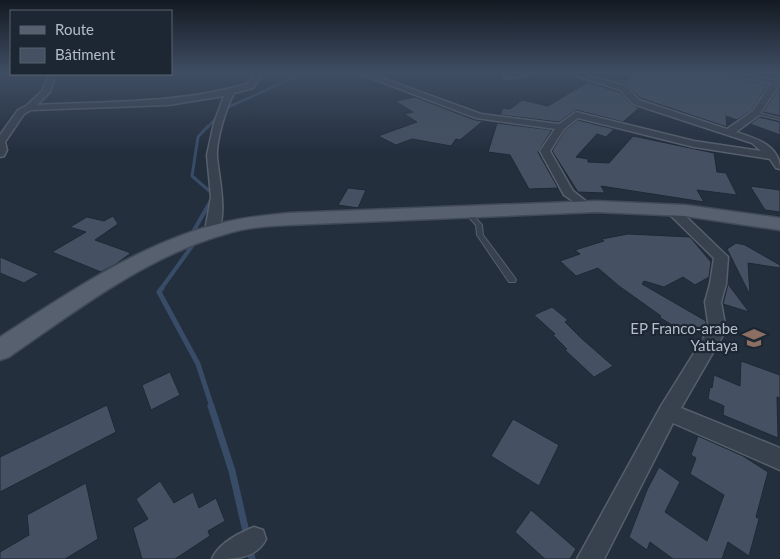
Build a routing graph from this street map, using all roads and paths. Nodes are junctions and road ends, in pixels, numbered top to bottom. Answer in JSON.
{"nodes":[{"id":1,"x":38,"y":99,"type":"edge"},
{"id":2,"x":187,"y":99,"type":"edge"},
{"id":3,"x":227,"y":99,"type":"edge"},
{"id":4,"x":433,"y":99,"type":"edge"},
{"id":5,"x":633,"y":99,"type":"edge"},
{"id":6,"x":766,"y":99,"type":"edge"},
{"id":7,"x":28,"y":108,"type":"junction"},
{"id":8,"x":756,"y":113,"type":"junction"},
{"id":9,"x":780,"y":118,"type":"edge"},
{"id":10,"x":561,"y":127,"type":"junction"},
{"id":11,"x":729,"y":132,"type":"junction"},
{"id":12,"x":0,"y":154,"type":"edge"},
{"id":13,"x":773,"y":156,"type":"junction"},
{"id":14,"x":780,"y":166,"type":"edge"},
{"id":15,"x":586,"y":206,"type":"junction"},
{"id":16,"x":671,"y":209,"type":"junction"},
{"id":17,"x":467,"y":212,"type":"junction"},
{"id":18,"x":780,"y":224,"type":"edge"},
{"id":19,"x":216,"y":230,"type":"junction"},
{"id":20,"x":512,"y":280,"type":"dead end"},
{"id":21,"x":0,"y":350,"type":"edge"},
{"id":22,"x":668,"y":412,"type":"junction"},
{"id":23,"x":780,"y":458,"type":"edge"},
{"id":24,"x":254,"y":539,"type":"dead end"},
{"id":25,"x":225,"y":559,"type":"edge"},
{"id":26,"x":590,"y":559,"type":"edge"}],
"edges":[{"from":1,"to":7,"type":"street"},
{"from":2,"to":7,"type":"street"},
{"from":3,"to":19,"type":"street"},
{"from":4,"to":10,"type":"street"},
{"from":5,"to":11,"type":"street"},
{"from":6,"to":8,"type":"street"},
{"from":7,"to":12,"type":"street"},
{"from":8,"to":9,"type":"lane"},
{"from":8,"to":11,"type":"street"},
{"from":10,"to":13,"type":"street"},
{"from":10,"to":15,"type":"street"},
{"from":11,"to":13,"type":"street"},
{"from":13,"to":14,"type":"street"},
{"from":15,"to":16,"type":"main road"},
{"from":15,"to":17,"type":"main road"},
{"from":16,"to":18,"type":"main road"},
{"from":16,"to":22,"type":"street"},
{"from":17,"to":19,"type":"main road"},
{"from":17,"to":20,"type":"lane"},
{"from":19,"to":21,"type":"main road"},
{"from":22,"to":23,"type":"street"},
{"from":22,"to":26,"type":"street"},
{"from":24,"to":25,"type":"street"}]}
